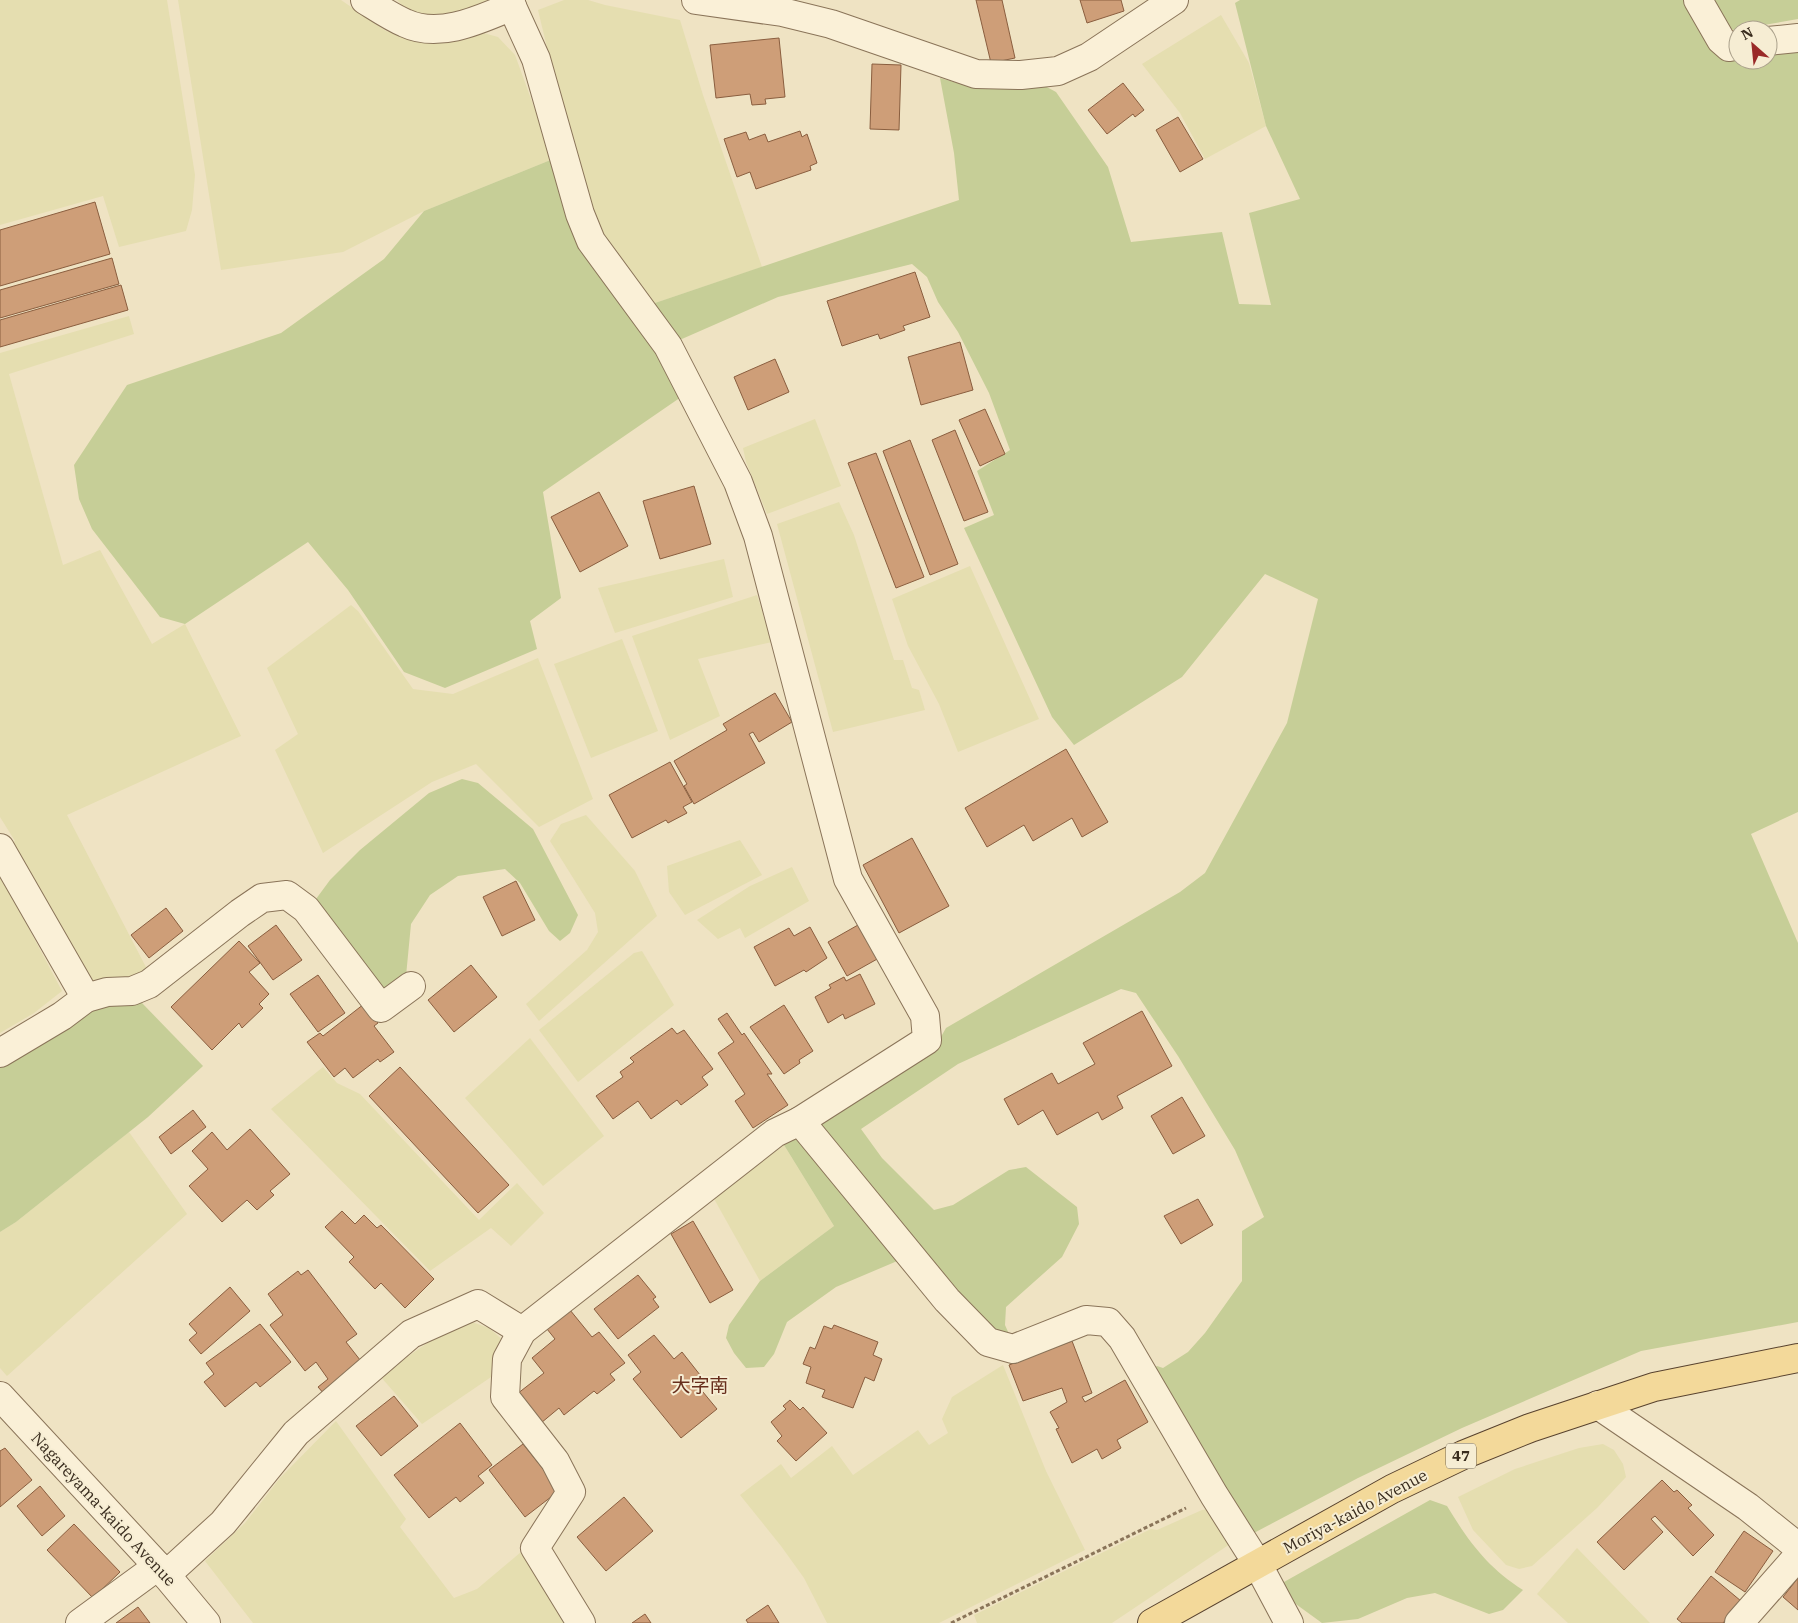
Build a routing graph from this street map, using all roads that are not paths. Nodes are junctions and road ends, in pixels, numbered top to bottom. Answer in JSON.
{"nodes":[{"id":1,"x":365,"y":0,"type":"edge"},
{"id":2,"x":696,"y":0,"type":"edge"},
{"id":3,"x":1174,"y":0,"type":"edge"},
{"id":4,"x":1698,"y":0,"type":"edge"},
{"id":5,"x":510,"y":3,"type":"edge"},
{"id":6,"x":1798,"y":38,"type":"edge"},
{"id":7,"x":1778,"y":41,"type":"edge"},
{"id":8,"x":1728,"y":46,"type":"edge"},
{"id":9,"x":0,"y":848,"type":"edge"},
{"id":10,"x":411,"y":986,"type":"dead end"},
{"id":11,"x":86,"y":998,"type":"junction"},
{"id":12,"x":0,"y":1053,"type":"edge"},
{"id":13,"x":800,"y":1121,"type":"junction"},
{"id":14,"x":522,"y":1331,"type":"junction"},
{"id":15,"x":1798,"y":1358,"type":"edge"},
{"id":16,"x":0,"y":1396,"type":"edge"},
{"id":17,"x":1598,"y":1405,"type":"junction"},
{"id":18,"x":1798,"y":1547,"type":"edge"},
{"id":19,"x":1798,"y":1556,"type":"edge"},
{"id":20,"x":1257,"y":1563,"type":"junction"},
{"id":21,"x":162,"y":1570,"type":"junction"},
{"id":22,"x":80,"y":1623,"type":"edge"},
{"id":23,"x":206,"y":1623,"type":"edge"},
{"id":24,"x":581,"y":1623,"type":"edge"},
{"id":25,"x":1152,"y":1623,"type":"edge"},
{"id":26,"x":1290,"y":1623,"type":"edge"},
{"id":27,"x":1739,"y":1623,"type":"edge"}],
"edges":[{"from":1,"to":5,"type":"street"},
{"from":2,"to":3,"type":"street"},
{"from":4,"to":8,"type":"street"},
{"from":5,"to":13,"type":"street"},
{"from":6,"to":7,"type":"street"},
{"from":9,"to":11,"type":"street"},
{"from":10,"to":11,"type":"street"},
{"from":11,"to":12,"type":"street"},
{"from":13,"to":14,"type":"street"},
{"from":13,"to":20,"type":"street"},
{"from":14,"to":21,"type":"street"},
{"from":14,"to":24,"type":"street"},
{"from":15,"to":17,"type":"main road","name":"Moriya-kaido Avenue","number":"47"},
{"from":16,"to":21,"type":"street","name":"Nagareyama-kaido Avenue"},
{"from":17,"to":18,"type":"street"},
{"from":17,"to":20,"type":"main road","name":"Moriya-kaido Avenue","number":"47"},
{"from":19,"to":27,"type":"street"},
{"from":20,"to":25,"type":"main road","name":"Moriya-kaido Avenue","number":"47"},
{"from":20,"to":26,"type":"street"},
{"from":21,"to":22,"type":"street"},
{"from":21,"to":23,"type":"street","name":"Nagareyama-kaido Avenue"}]}
